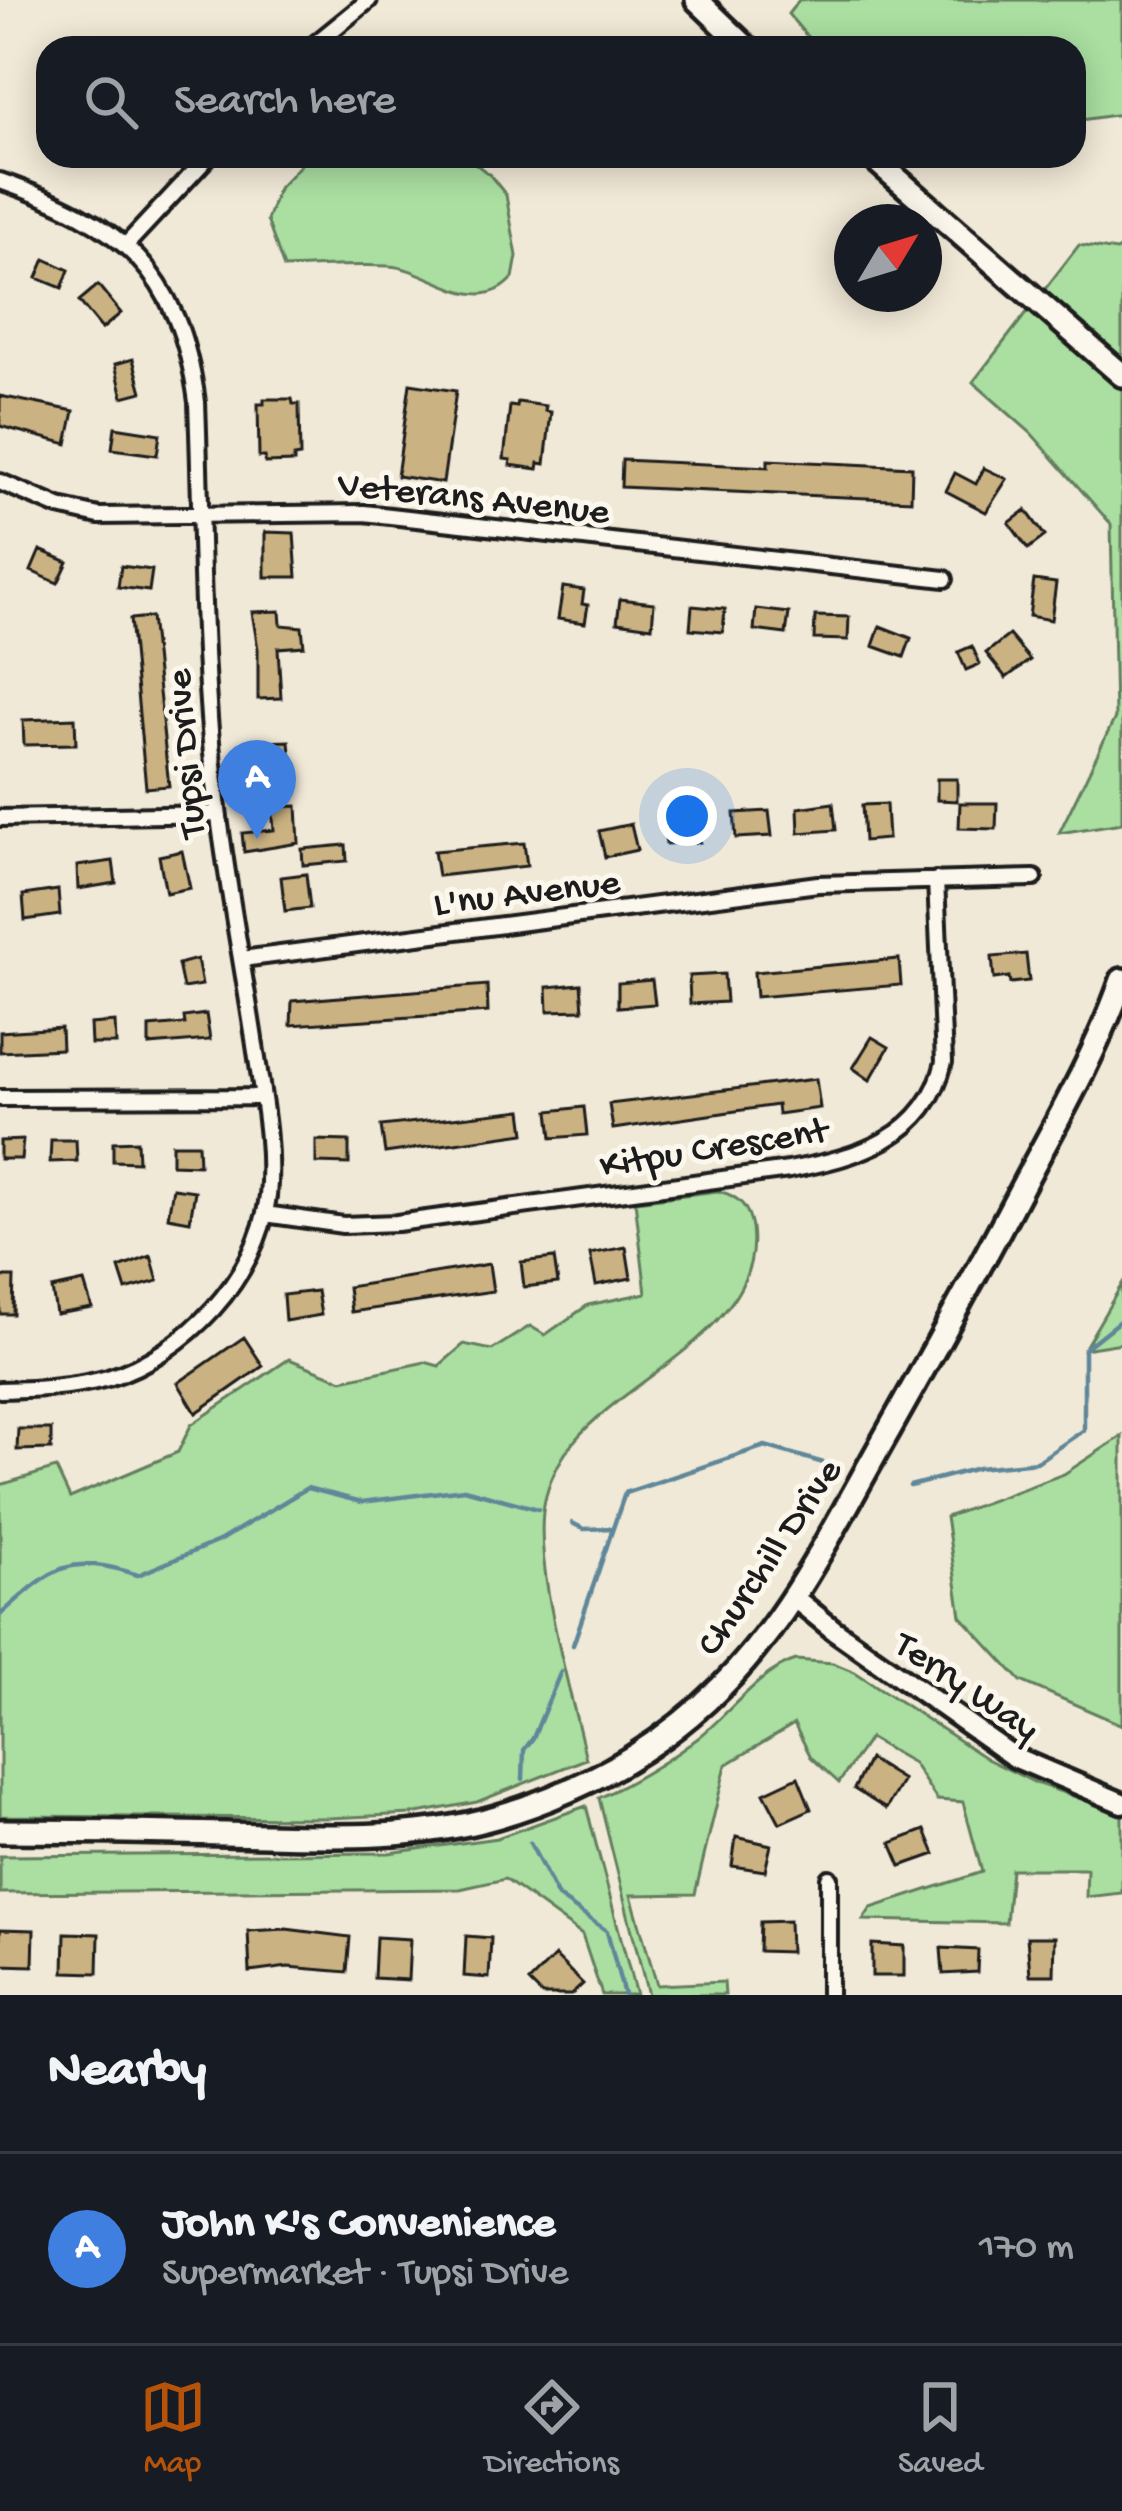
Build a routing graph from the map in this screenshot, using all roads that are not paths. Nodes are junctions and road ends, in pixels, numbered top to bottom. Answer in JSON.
{"nodes":[{"id":1,"x":369,"y":0,"type":"edge"},
{"id":2,"x":697,"y":0,"type":"edge"},
{"id":3,"x":325,"y":36,"type":"edge"},
{"id":4,"x":734,"y":36,"type":"edge"},
{"id":5,"x":198,"y":168,"type":"edge"},
{"id":6,"x":886,"y":168,"type":"edge"},
{"id":7,"x":0,"y":181,"type":"edge"},
{"id":8,"x":126,"y":245,"type":"junction"},
{"id":9,"x":1122,"y":375,"type":"edge"},
{"id":10,"x":0,"y":482,"type":"edge"},
{"id":11,"x":201,"y":515,"type":"junction"},
{"id":12,"x":945,"y":580,"type":"dead end"},
{"id":13,"x":218,"y":814,"type":"junction"},
{"id":14,"x":0,"y":818,"type":"edge"},
{"id":15,"x":1034,"y":878,"type":"dead end"},
{"id":16,"x":936,"y":880,"type":"junction"},
{"id":17,"x":242,"y":959,"type":"junction"},
{"id":18,"x":1122,"y":980,"type":"edge"},
{"id":19,"x":262,"y":1097,"type":"junction"},
{"id":20,"x":0,"y":1098,"type":"edge"},
{"id":21,"x":265,"y":1214,"type":"junction"},
{"id":22,"x":0,"y":1390,"type":"edge"},
{"id":23,"x":792,"y":1596,"type":"junction"},
{"id":24,"x":1122,"y":1803,"type":"edge"},
{"id":25,"x":0,"y":1832,"type":"edge"},
{"id":26,"x":830,"y":1878,"type":"dead end"},
{"id":27,"x":829,"y":1995,"type":"edge"}],
"edges":[{"from":1,"to":3,"type":"street"},
{"from":2,"to":4,"type":"main road"},
{"from":5,"to":8,"type":"street"},
{"from":6,"to":9,"type":"main road"},
{"from":7,"to":8,"type":"street","name":"Tupsi Drive"},
{"from":8,"to":11,"type":"street","name":"Tupsi Drive"},
{"from":10,"to":11,"type":"street","name":"Veterans Avenue"},
{"from":11,"to":12,"type":"street","name":"Veterans Avenue"},
{"from":11,"to":13,"type":"street","name":"Tupsi Drive"},
{"from":13,"to":14,"type":"street"},
{"from":13,"to":17,"type":"street","name":"Tupsi Drive"},
{"from":15,"to":16,"type":"street","name":"L'nu Avenue"},
{"from":16,"to":17,"type":"street","name":"L'nu Avenue"},
{"from":16,"to":21,"type":"street","name":"Kitpu Crescent"},
{"from":17,"to":19,"type":"street","name":"Tupsi Drive"},
{"from":18,"to":23,"type":"main road","name":"Churchill Drive"},
{"from":19,"to":20,"type":"street"},
{"from":19,"to":21,"type":"street","name":"Tupsi Drive"},
{"from":21,"to":22,"type":"street","name":"Tupsi Drive"},
{"from":23,"to":24,"type":"street","name":"Terry Way"},
{"from":23,"to":25,"type":"main road","name":"Churchill Drive"},
{"from":26,"to":27,"type":"street"}]}
